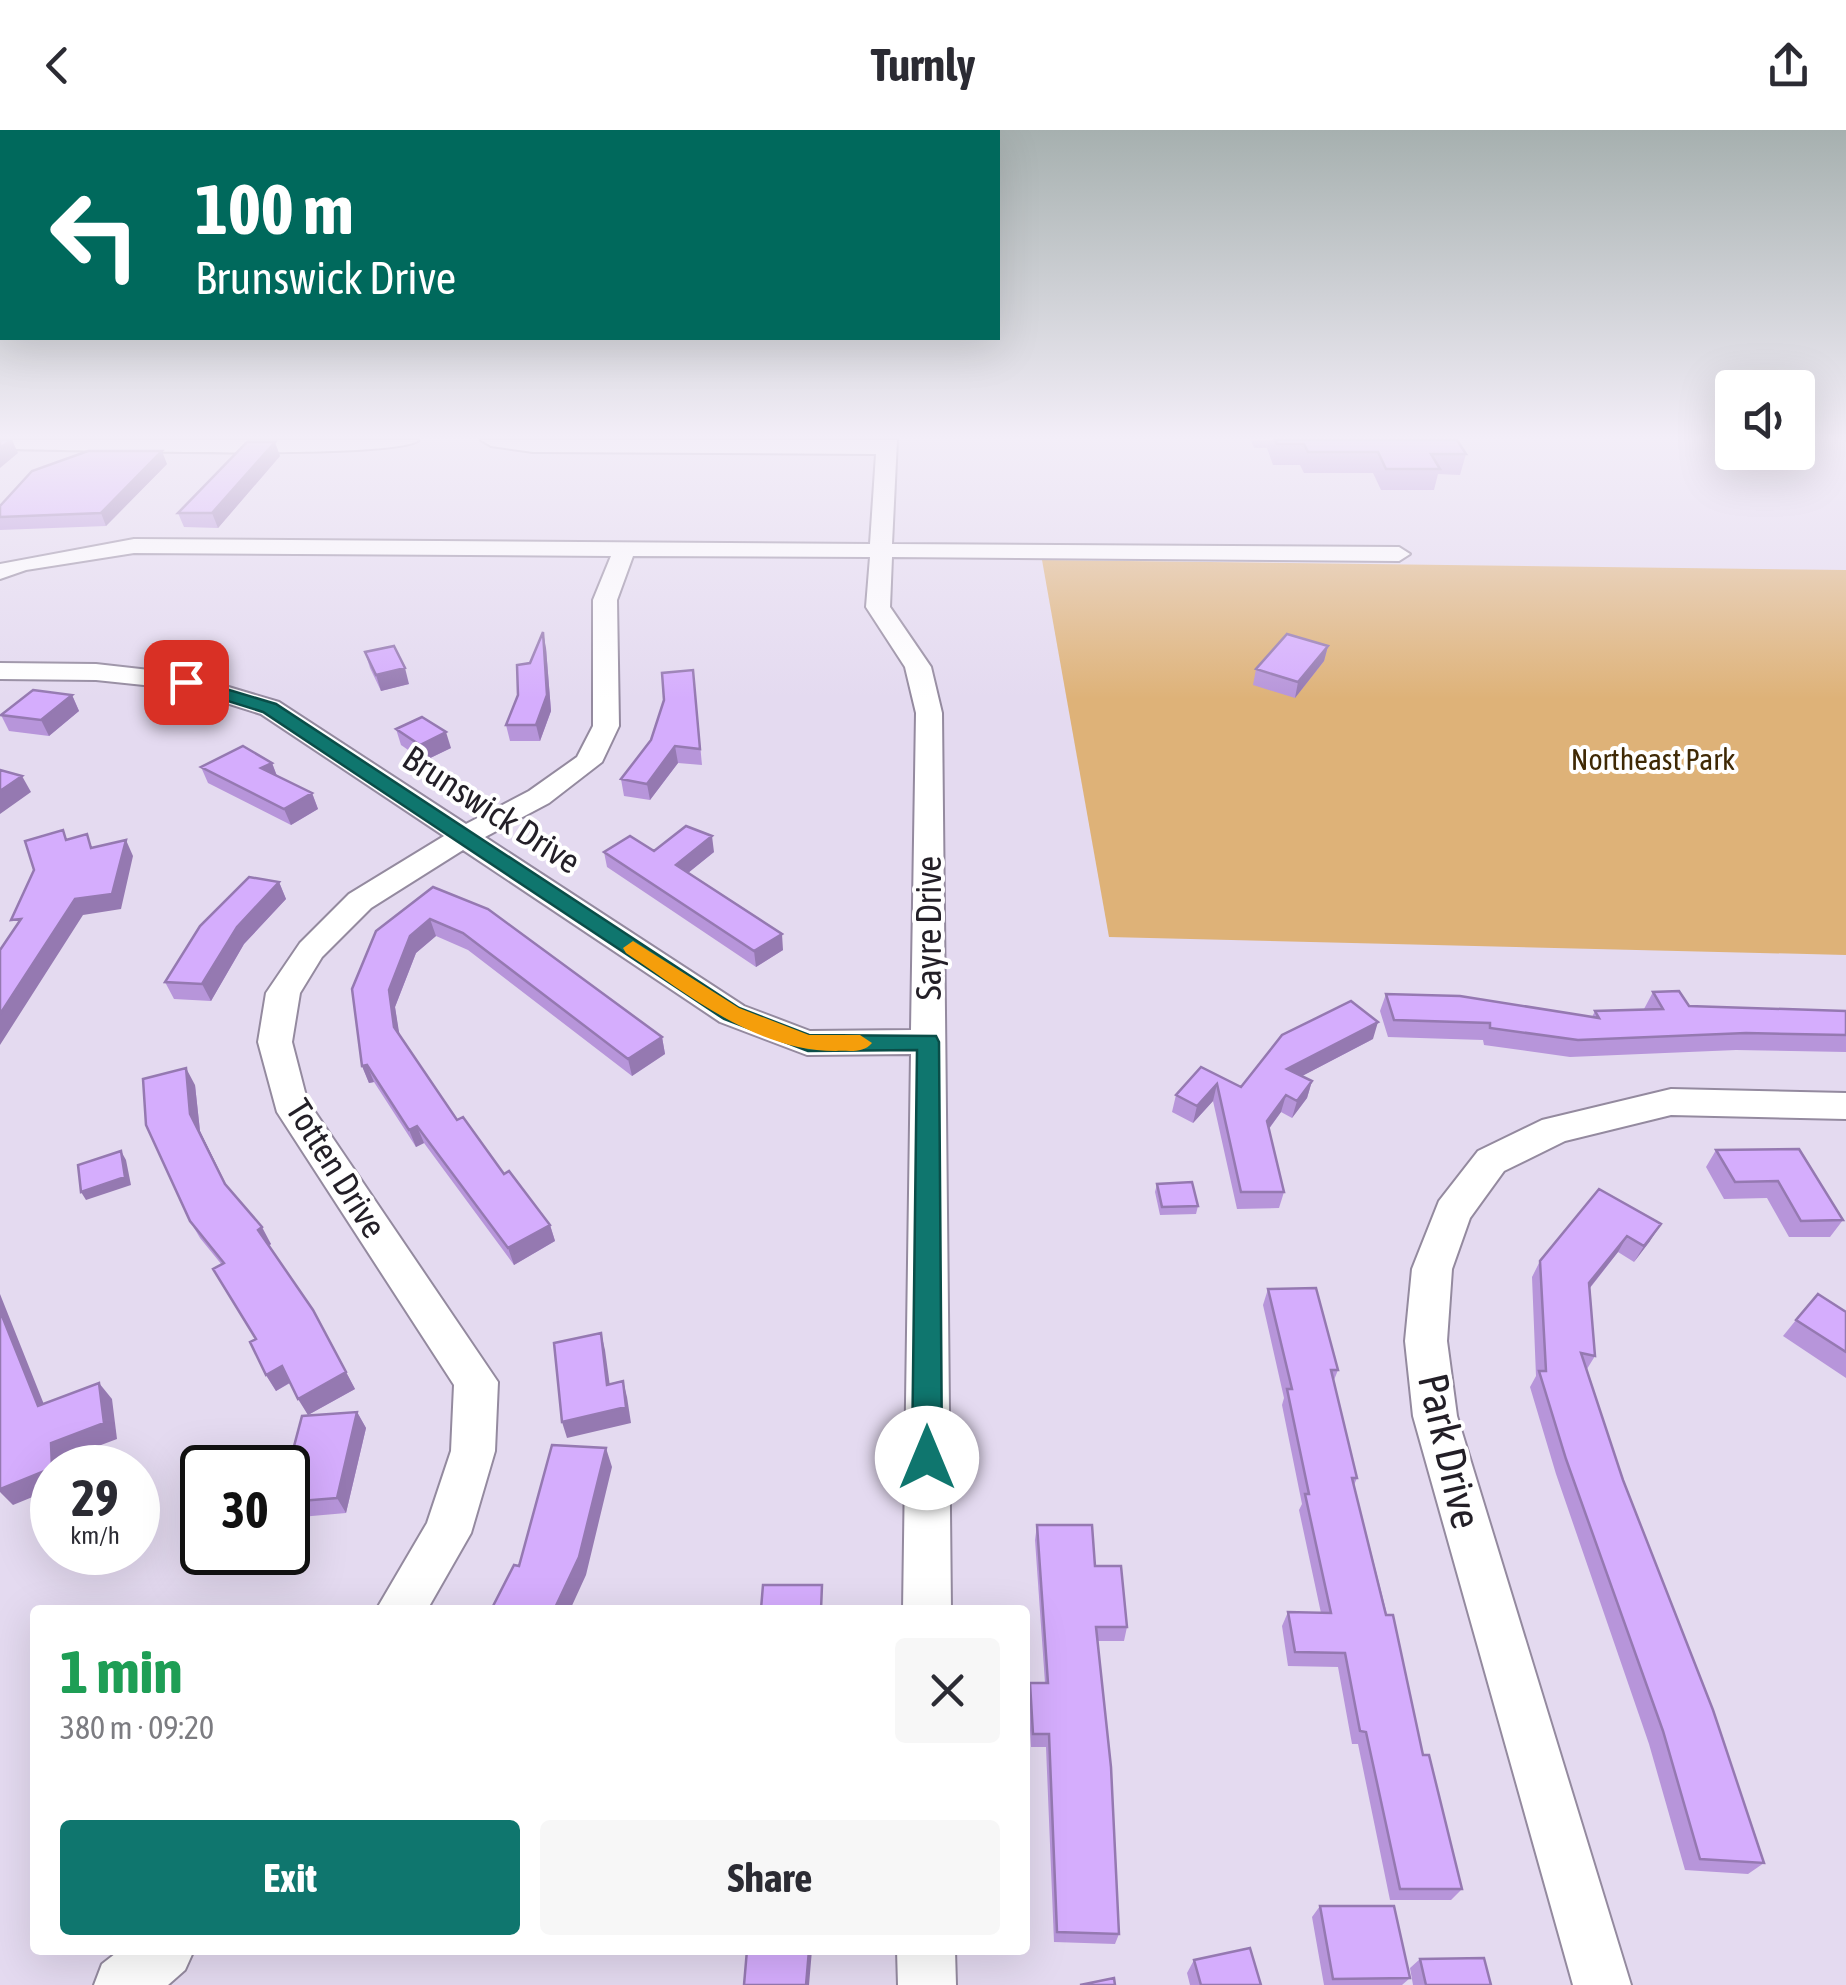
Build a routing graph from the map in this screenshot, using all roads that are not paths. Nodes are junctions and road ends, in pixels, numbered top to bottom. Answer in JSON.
{"nodes":[{"id":1,"x":881,"y":527,"type":"edge"},
{"id":2,"x":625,"y":549,"type":"junction"},
{"id":3,"x":879,"y":550,"type":"junction"},
{"id":4,"x":1400,"y":554,"type":"dead end"},
{"id":5,"x":0,"y":572,"type":"edge"},
{"id":6,"x":0,"y":671,"type":"edge"},
{"id":7,"x":466,"y":836,"type":"junction"},
{"id":8,"x":928,"y":1042,"type":"junction"},
{"id":9,"x":1846,"y":1106,"type":"edge"},
{"id":10,"x":403,"y":1605,"type":"edge"},
{"id":11,"x":926,"y":1605,"type":"edge"},
{"id":12,"x":160,"y":1955,"type":"edge"},
{"id":13,"x":926,"y":1955,"type":"edge"},
{"id":14,"x":123,"y":1985,"type":"edge"},
{"id":15,"x":926,"y":1985,"type":"edge"},
{"id":16,"x":1602,"y":1985,"type":"edge"}],
"edges":[{"from":1,"to":3,"type":"street","name":"Sayre Drive"},
{"from":2,"to":3,"type":"street"},
{"from":2,"to":5,"type":"street"},
{"from":2,"to":7,"type":"street","name":"Totten Drive"},
{"from":3,"to":4,"type":"street"},
{"from":3,"to":8,"type":"street","name":"Sayre Drive"},
{"from":6,"to":7,"type":"street","name":"Brunswick Drive"},
{"from":7,"to":8,"type":"street","name":"Brunswick Drive"},
{"from":7,"to":10,"type":"street","name":"Totten Drive"},
{"from":8,"to":11,"type":"street","name":"Sayre Drive"},
{"from":9,"to":16,"type":"street","name":"Park Drive"},
{"from":12,"to":14,"type":"street"},
{"from":13,"to":15,"type":"street"}]}
